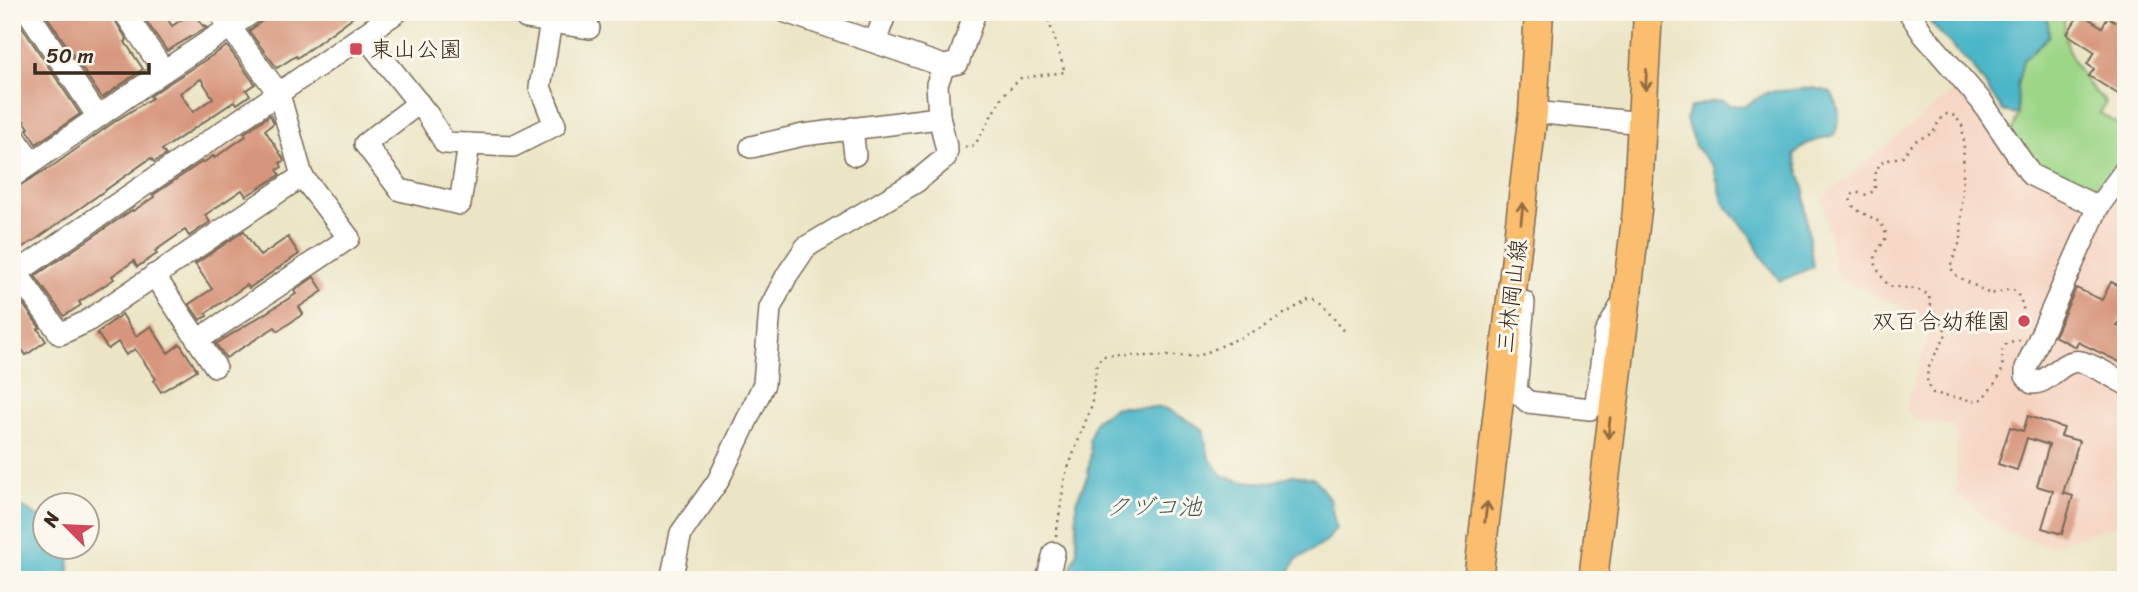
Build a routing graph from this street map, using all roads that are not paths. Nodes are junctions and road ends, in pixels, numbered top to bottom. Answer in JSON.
{"nodes":[{"id":1,"x":28,"y":12,"type":"edge"},
{"id":2,"x":124,"y":12,"type":"edge"},
{"id":3,"x":253,"y":12,"type":"edge"},
{"id":4,"x":397,"y":12,"type":"edge"},
{"id":5,"x":786,"y":12,"type":"edge"},
{"id":6,"x":886,"y":12,"type":"edge"},
{"id":7,"x":975,"y":12,"type":"edge"},
{"id":8,"x":1539,"y":12,"type":"edge"},
{"id":9,"x":1648,"y":12,"type":"edge"},
{"id":10,"x":1909,"y":12,"type":"edge"},
{"id":11,"x":526,"y":18,"type":"dead end"},
{"id":12,"x":225,"y":20,"type":"edge"},
{"id":13,"x":551,"y":22,"type":"junction"},
{"id":14,"x":589,"y":28,"type":"dead end"},
{"id":15,"x":364,"y":35,"type":"junction"},
{"id":16,"x":875,"y":43,"type":"junction"},
{"id":17,"x":944,"y":66,"type":"junction"},
{"id":18,"x":163,"y":71,"type":"junction"},
{"id":19,"x":279,"y":94,"type":"junction"},
{"id":20,"x":419,"y":103,"type":"junction"},
{"id":21,"x":1534,"y":112,"type":"junction"},
{"id":22,"x":939,"y":116,"type":"junction"},
{"id":23,"x":98,"y":117,"type":"junction"},
{"id":24,"x":1643,"y":122,"type":"junction"},
{"id":25,"x":852,"y":128,"type":"junction"},
{"id":26,"x":12,"y":133,"type":"edge"},
{"id":27,"x":468,"y":144,"type":"junction"},
{"id":28,"x":751,"y":147,"type":"dead end"},
{"id":29,"x":855,"y":155,"type":"dead end"},
{"id":30,"x":32,"y":163,"type":"junction"},
{"id":31,"x":2125,"y":172,"type":"edge"},
{"id":32,"x":302,"y":176,"type":"junction"},
{"id":33,"x":12,"y":177,"type":"edge"},
{"id":34,"x":2098,"y":207,"type":"junction"},
{"id":35,"x":1516,"y":266,"type":"junction"},
{"id":36,"x":14,"y":271,"type":"edge"},
{"id":37,"x":154,"y":275,"type":"junction"},
{"id":38,"x":1627,"y":294,"type":"junction"},
{"id":39,"x":198,"y":340,"type":"junction"},
{"id":40,"x":215,"y":366,"type":"dead end"},
{"id":41,"x":2126,"y":384,"type":"edge"},
{"id":42,"x":1054,"y":553,"type":"road end"},
{"id":43,"x":671,"y":580,"type":"edge"},
{"id":44,"x":1048,"y":580,"type":"edge"},
{"id":45,"x":1478,"y":580,"type":"edge"},
{"id":46,"x":1593,"y":580,"type":"edge"}],
"edges":[{"from":1,"to":23,"type":"street"},
{"from":2,"to":18,"type":"street"},
{"from":3,"to":12,"type":"street"},
{"from":4,"to":15,"type":"street"},
{"from":5,"to":16,"type":"street"},
{"from":6,"to":16,"type":"street"},
{"from":7,"to":17,"type":"street"},
{"from":8,"to":21,"type":"main road","name":"三林岡山線"},
{"from":9,"to":24,"type":"main road","one_way":true},
{"from":10,"to":34,"type":"street"},
{"from":11,"to":13,"type":"street"},
{"from":12,"to":18,"type":"street"},
{"from":12,"to":19,"type":"street"},
{"from":13,"to":14,"type":"street"},
{"from":13,"to":27,"type":"street"},
{"from":15,"to":19,"type":"street"},
{"from":15,"to":20,"type":"street"},
{"from":16,"to":17,"type":"street"},
{"from":17,"to":22,"type":"street"},
{"from":18,"to":23,"type":"street"},
{"from":19,"to":32,"type":"street"},
{"from":19,"to":36,"type":"street"},
{"from":20,"to":27,"type":"street"},
{"from":20,"to":27,"type":"street"},
{"from":21,"to":24,"type":"street"},
{"from":35,"to":21,"type":"main road","name":"三林岡山線","one_way":true},
{"from":22,"to":25,"type":"street"},
{"from":22,"to":43,"type":"street"},
{"from":23,"to":30,"type":"street"},
{"from":24,"to":38,"type":"main road"},
{"from":25,"to":28,"type":"street"},
{"from":25,"to":29,"type":"street"},
{"from":26,"to":30,"type":"street"},
{"from":30,"to":33,"type":"street"},
{"from":31,"to":34,"type":"street"},
{"from":32,"to":37,"type":"street"},
{"from":32,"to":39,"type":"street"},
{"from":34,"to":41,"type":"street"},
{"from":35,"to":38,"type":"street"},
{"from":45,"to":35,"type":"main road","name":"三林岡山線","one_way":true},
{"from":36,"to":37,"type":"street"},
{"from":37,"to":39,"type":"street"},
{"from":38,"to":46,"type":"main road","one_way":true},
{"from":39,"to":40,"type":"street"},
{"from":42,"to":44,"type":"street"}]}
